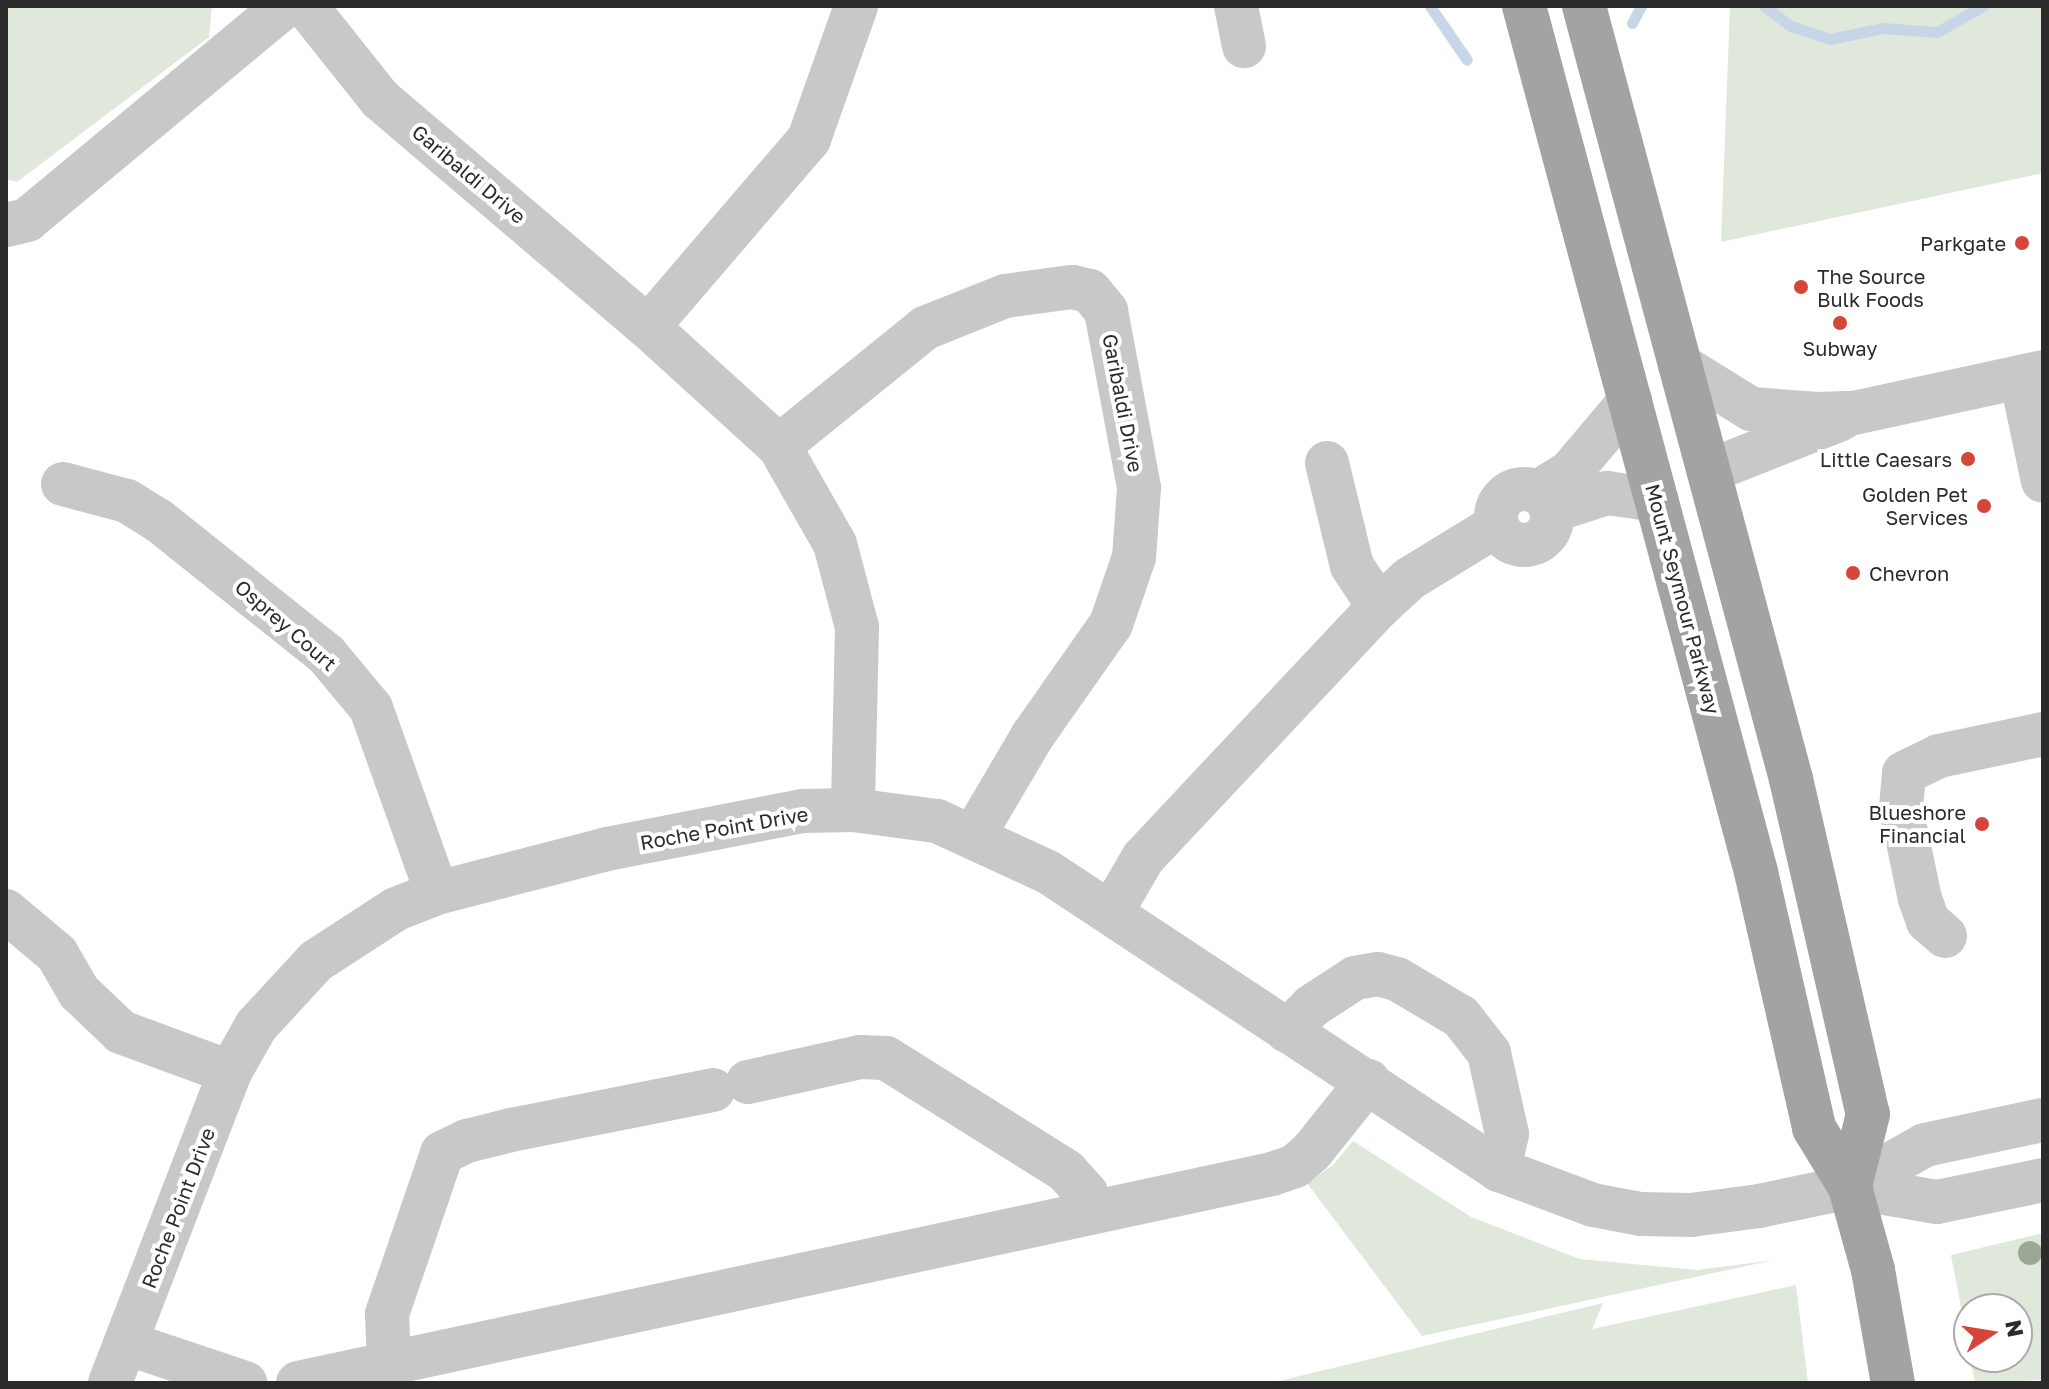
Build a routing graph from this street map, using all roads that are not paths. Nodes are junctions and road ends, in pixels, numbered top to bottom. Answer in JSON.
{"nodes":[{"id":1,"x":285,"y":6,"type":"edge"},
{"id":2,"x":306,"y":6,"type":"edge"},
{"id":3,"x":856,"y":6,"type":"edge"},
{"id":4,"x":1524,"y":6,"type":"edge"},
{"id":5,"x":1584,"y":6,"type":"edge"},
{"id":6,"x":6,"y":225,"type":"edge"},
{"id":7,"x":648,"y":327,"type":"junction"},
{"id":8,"x":1680,"y":365,"type":"junction"},
{"id":9,"x":2032,"y":374,"type":"edge"},
{"id":10,"x":1630,"y":401,"type":"junction"},
{"id":11,"x":1854,"y":413,"type":"junction"},
{"id":12,"x":779,"y":446,"type":"junction"},
{"id":13,"x":1646,"y":459,"type":"junction"},
{"id":14,"x":1327,"y":463,"type":"dead end"},
{"id":15,"x":1709,"y":471,"type":"junction"},
{"id":16,"x":2043,"y":481,"type":"edge"},
{"id":17,"x":63,"y":484,"type":"dead end"},
{"id":18,"x":1657,"y":500,"type":"junction"},
{"id":19,"x":1545,"y":502,"type":"junction"},
{"id":20,"x":1379,"y":607,"type":"junction"},
{"id":21,"x":2043,"y":734,"type":"edge"},
{"id":22,"x":853,"y":810,"type":"junction"},
{"id":23,"x":974,"y":835,"type":"junction"},
{"id":24,"x":437,"y":893,"type":"junction"},
{"id":25,"x":6,"y":911,"type":"edge"},
{"id":26,"x":1111,"y":913,"type":"junction"},
{"id":27,"x":1945,"y":936,"type":"dead end"},
{"id":28,"x":1287,"y":1031,"type":"junction"},
{"id":29,"x":230,"y":1072,"type":"junction"},
{"id":30,"x":1368,"y":1081,"type":"junction"},
{"id":31,"x":2043,"y":1120,"type":"edge"},
{"id":32,"x":1499,"y":1170,"type":"junction"},
{"id":33,"x":2043,"y":1180,"type":"edge"},
{"id":34,"x":1850,"y":1187,"type":"junction"},
{"id":35,"x":1090,"y":1212,"type":"junction"},
{"id":36,"x":126,"y":1343,"type":"junction"},
{"id":37,"x":389,"y":1363,"type":"junction"},
{"id":38,"x":110,"y":1383,"type":"edge"},
{"id":39,"x":245,"y":1383,"type":"edge"},
{"id":40,"x":298,"y":1383,"type":"edge"},
{"id":41,"x":1893,"y":1383,"type":"edge"}],
"edges":[{"from":1,"to":6,"type":"street"},
{"from":2,"to":7,"type":"street","name":"Garibaldi Drive"},
{"from":3,"to":7,"type":"street"},
{"from":4,"to":10,"type":"main road","name":"Mount Seymour Parkway"},
{"from":5,"to":8,"type":"main road","name":"Mount Seymour Parkway"},
{"from":7,"to":12,"type":"street","name":"Garibaldi Drive"},
{"from":8,"to":11,"type":"street"},
{"from":8,"to":15,"type":"main road","name":"Mount Seymour Parkway"},
{"from":9,"to":11,"type":"street"},
{"from":9,"to":16,"type":"street"},
{"from":10,"to":13,"type":"main road","name":"Mount Seymour Parkway"},
{"from":10,"to":19,"type":"street"},
{"from":11,"to":15,"type":"street"},
{"from":12,"to":22,"type":"street","name":"Garibaldi Drive"},
{"from":12,"to":23,"type":"street","name":"Garibaldi Drive"},
{"from":13,"to":15,"type":"main road"},
{"from":13,"to":18,"type":"main road","name":"Mount Seymour Parkway"},
{"from":14,"to":20,"type":"street"},
{"from":15,"to":34,"type":"main road","name":"Mount Seymour Parkway"},
{"from":17,"to":24,"type":"street","name":"Osprey Court"},
{"from":18,"to":19,"type":"street"},
{"from":18,"to":34,"type":"main road","name":"Mount Seymour Parkway"},
{"from":19,"to":20,"type":"street"},
{"from":20,"to":26,"type":"street"},
{"from":21,"to":27,"type":"street"},
{"from":22,"to":23,"type":"street","name":"Roche Point Drive"},
{"from":22,"to":24,"type":"street","name":"Roche Point Drive"},
{"from":23,"to":26,"type":"street","name":"Roche Point Drive"},
{"from":24,"to":29,"type":"street","name":"Roche Point Drive"},
{"from":25,"to":29,"type":"street"},
{"from":26,"to":28,"type":"street","name":"Roche Point Drive"},
{"from":28,"to":30,"type":"street","name":"Roche Point Drive"},
{"from":28,"to":32,"type":"street"},
{"from":29,"to":36,"type":"street","name":"Roche Point Drive"},
{"from":30,"to":32,"type":"street","name":"Roche Point Drive"},
{"from":30,"to":35,"type":"street"},
{"from":31,"to":34,"type":"street"},
{"from":32,"to":34,"type":"street","name":"Roche Point Drive"},
{"from":33,"to":34,"type":"street"},
{"from":34,"to":41,"type":"main road","name":"Mount Seymour Parkway"},
{"from":35,"to":37,"type":"street"},
{"from":35,"to":37,"type":"street"},
{"from":36,"to":38,"type":"street","name":"Roche Point Drive"},
{"from":36,"to":39,"type":"street"},
{"from":37,"to":40,"type":"street"}]}
